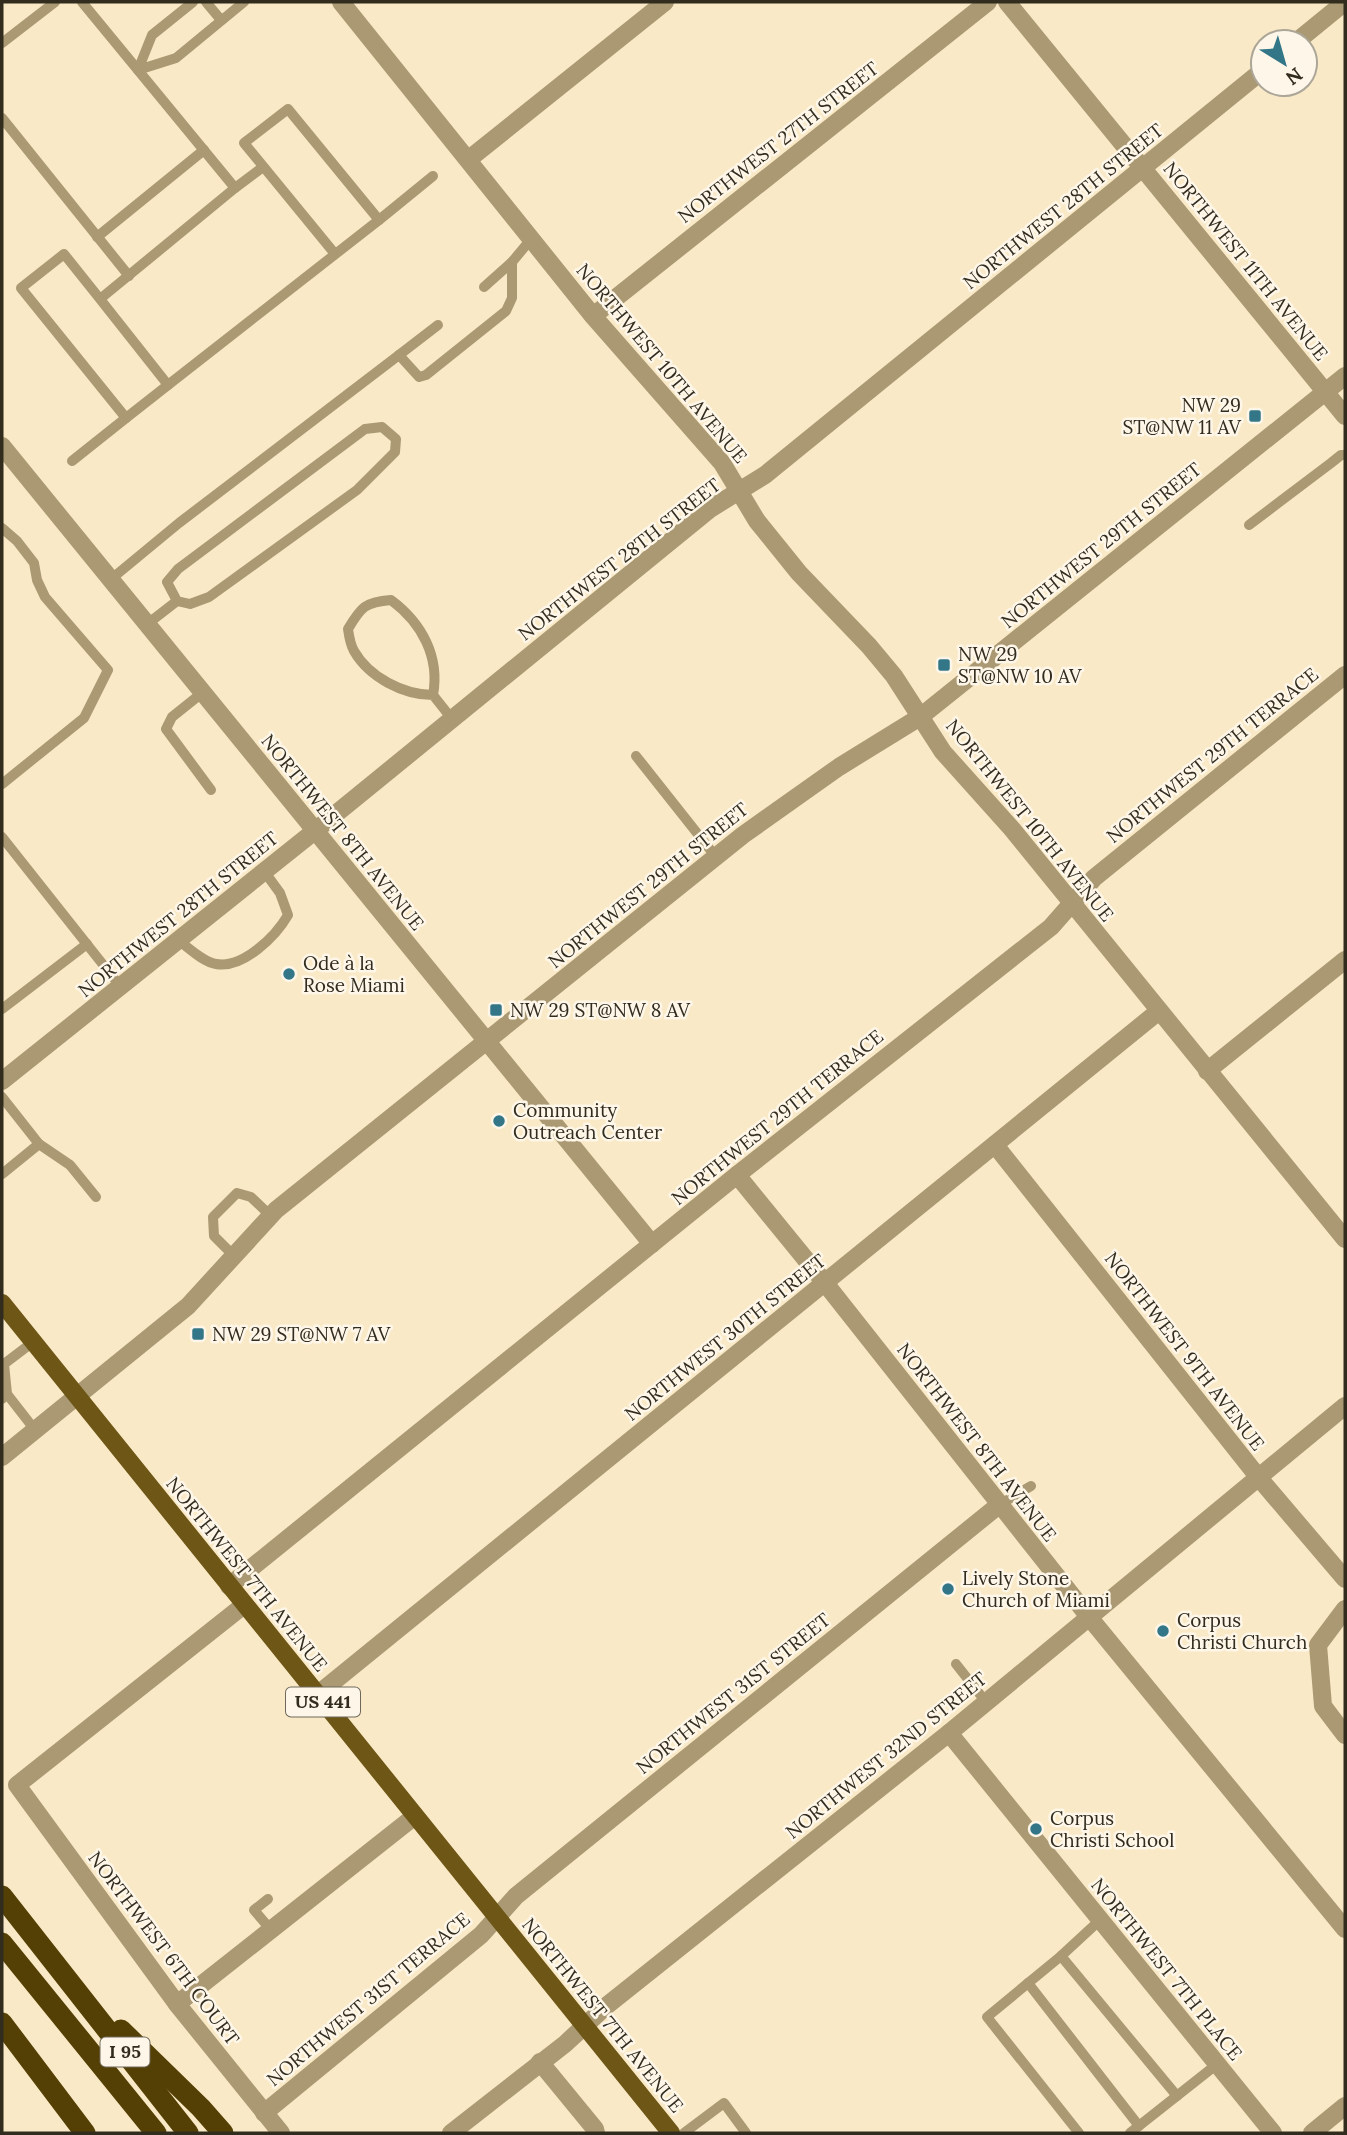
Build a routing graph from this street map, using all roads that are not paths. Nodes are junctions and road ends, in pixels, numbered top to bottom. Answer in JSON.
{"nodes":[{"id":1,"x":55,"y":2,"type":"edge"},
{"id":2,"x":82,"y":2,"type":"edge"},
{"id":3,"x":193,"y":2,"type":"edge"},
{"id":4,"x":206,"y":2,"type":"edge"},
{"id":5,"x":244,"y":2,"type":"edge"},
{"id":6,"x":343,"y":2,"type":"edge"},
{"id":7,"x":665,"y":2,"type":"edge"},
{"id":8,"x":988,"y":2,"type":"edge"},
{"id":9,"x":1007,"y":2,"type":"edge"},
{"id":10,"x":1345,"y":2,"type":"edge"},
{"id":11,"x":221,"y":20,"type":"junction"},
{"id":12,"x":1313,"y":28,"type":"edge"},
{"id":13,"x":2,"y":43,"type":"edge"},
{"id":14,"x":138,"y":70,"type":"junction"},
{"id":15,"x":1249,"y":82,"type":"edge"},
{"id":16,"x":2,"y":118,"type":"edge"},
{"id":17,"x":204,"y":150,"type":"junction"},
{"id":18,"x":469,"y":159,"type":"junction"},
{"id":19,"x":263,"y":167,"type":"junction"},
{"id":20,"x":1144,"y":168,"type":"junction"},
{"id":21,"x":433,"y":176,"type":"dead end"},
{"id":22,"x":235,"y":188,"type":"junction"},
{"id":23,"x":379,"y":220,"type":"junction"},
{"id":24,"x":97,"y":237,"type":"junction"},
{"id":25,"x":532,"y":238,"type":"junction"},
{"id":26,"x":335,"y":254,"type":"junction"},
{"id":27,"x":513,"y":262,"type":"junction"},
{"id":28,"x":129,"y":276,"type":"junction"},
{"id":29,"x":484,"y":287,"type":"dead end"},
{"id":30,"x":100,"y":299,"type":"junction"},
{"id":31,"x":593,"y":316,"type":"junction"},
{"id":32,"x":438,"y":325,"type":"dead end"},
{"id":33,"x":399,"y":355,"type":"junction"},
{"id":34,"x":1345,"y":376,"type":"edge"},
{"id":35,"x":168,"y":385,"type":"junction"},
{"id":36,"x":1325,"y":392,"type":"junction"},
{"id":37,"x":1345,"y":416,"type":"edge"},
{"id":38,"x":125,"y":418,"type":"junction"},
{"id":39,"x":2,"y":446,"type":"edge"},
{"id":40,"x":1345,"y":456,"type":"edge"},
{"id":41,"x":72,"y":461,"type":"dead end"},
{"id":42,"x":739,"y":491,"type":"junction"},
{"id":43,"x":1249,"y":525,"type":"dead end"},
{"id":44,"x":2,"y":528,"type":"edge"},
{"id":45,"x":110,"y":580,"type":"junction"},
{"id":46,"x":177,"y":601,"type":"junction"},
{"id":47,"x":146,"y":625,"type":"junction"},
{"id":48,"x":1345,"y":675,"type":"edge"},
{"id":49,"x":202,"y":693,"type":"junction"},
{"id":50,"x":433,"y":695,"type":"junction"},
{"id":51,"x":920,"y":717,"type":"junction"},
{"id":52,"x":452,"y":719,"type":"junction"},
{"id":53,"x":636,"y":756,"type":"dead end"},
{"id":54,"x":2,"y":784,"type":"edge"},
{"id":55,"x":211,"y":790,"type":"dead end"},
{"id":56,"x":316,"y":830,"type":"junction"},
{"id":57,"x":2,"y":837,"type":"edge"},
{"id":58,"x":716,"y":857,"type":"junction"},
{"id":59,"x":264,"y":872,"type":"junction"},
{"id":60,"x":1072,"y":903,"type":"junction"},
{"id":61,"x":178,"y":940,"type":"junction"},
{"id":62,"x":87,"y":944,"type":"junction"},
{"id":63,"x":1345,"y":960,"type":"edge"},
{"id":64,"x":120,"y":986,"type":"junction"},
{"id":65,"x":2,"y":1009,"type":"edge"},
{"id":66,"x":1159,"y":1011,"type":"junction"},
{"id":67,"x":486,"y":1041,"type":"junction"},
{"id":68,"x":1207,"y":1071,"type":"junction"},
{"id":69,"x":2,"y":1081,"type":"edge"},
{"id":70,"x":2,"y":1097,"type":"edge"},
{"id":71,"x":39,"y":1144,"type":"junction"},
{"id":72,"x":995,"y":1145,"type":"junction"},
{"id":73,"x":2,"y":1174,"type":"edge"},
{"id":74,"x":737,"y":1175,"type":"junction"},
{"id":75,"x":96,"y":1197,"type":"dead end"},
{"id":76,"x":271,"y":1216,"type":"junction"},
{"id":77,"x":1344,"y":1235,"type":"edge"},
{"id":78,"x":652,"y":1244,"type":"junction"},
{"id":79,"x":234,"y":1256,"type":"junction"},
{"id":80,"x":825,"y":1283,"type":"junction"},
{"id":81,"x":2,"y":1303,"type":"edge"},
{"id":82,"x":33,"y":1342,"type":"junction"},
{"id":83,"x":3,"y":1363,"type":"edge"},
{"id":84,"x":4,"y":1396,"type":"edge"},
{"id":85,"x":77,"y":1397,"type":"junction"},
{"id":86,"x":1345,"y":1406,"type":"edge"},
{"id":87,"x":35,"y":1430,"type":"junction"},
{"id":88,"x":2,"y":1457,"type":"edge"},
{"id":89,"x":1259,"y":1478,"type":"junction"},
{"id":90,"x":1031,"y":1486,"type":"dead end"},
{"id":91,"x":999,"y":1505,"type":"junction"},
{"id":92,"x":1345,"y":1579,"type":"edge"},
{"id":93,"x":229,"y":1586,"type":"junction"},
{"id":94,"x":244,"y":1605,"type":"junction"},
{"id":95,"x":1345,"y":1609,"type":"edge"},
{"id":96,"x":1089,"y":1617,"type":"junction"},
{"id":97,"x":956,"y":1664,"type":"dead end"},
{"id":98,"x":317,"y":1695,"type":"junction"},
{"id":99,"x":986,"y":1702,"type":"junction"},
{"id":100,"x":949,"y":1733,"type":"junction"},
{"id":101,"x":1345,"y":1735,"type":"edge"},
{"id":102,"x":415,"y":1816,"type":"junction"},
{"id":103,"x":2,"y":1896,"type":"edge"},
{"id":104,"x":268,"y":1899,"type":"dead end"},
{"id":105,"x":497,"y":1917,"type":"junction"},
{"id":106,"x":1100,"y":1920,"type":"junction"},
{"id":107,"x":1345,"y":1928,"type":"edge"},
{"id":108,"x":271,"y":1930,"type":"junction"},
{"id":109,"x":2,"y":1943,"type":"edge"},
{"id":110,"x":1061,"y":1956,"type":"junction"},
{"id":111,"x":63,"y":1972,"type":"junction"},
{"id":112,"x":1028,"y":1983,"type":"junction"},
{"id":113,"x":177,"y":2004,"type":"junction"},
{"id":114,"x":2,"y":2023,"type":"edge"},
{"id":115,"x":584,"y":2026,"type":"junction"},
{"id":116,"x":540,"y":2062,"type":"junction"},
{"id":117,"x":1210,"y":2070,"type":"junction"},
{"id":118,"x":1177,"y":2096,"type":"junction"},
{"id":119,"x":1345,"y":2106,"type":"edge"},
{"id":120,"x":264,"y":2113,"type":"junction"},
{"id":121,"x":1135,"y":2130,"type":"edge"},
{"id":122,"x":85,"y":2133,"type":"edge"},
{"id":123,"x":156,"y":2133,"type":"edge"},
{"id":124,"x":188,"y":2133,"type":"edge"},
{"id":125,"x":223,"y":2133,"type":"edge"},
{"id":126,"x":281,"y":2133,"type":"edge"},
{"id":127,"x":451,"y":2133,"type":"edge"},
{"id":128,"x":596,"y":2133,"type":"edge"},
{"id":129,"x":671,"y":2133,"type":"edge"},
{"id":130,"x":684,"y":2133,"type":"edge"},
{"id":131,"x":746,"y":2133,"type":"edge"},
{"id":132,"x":1079,"y":2133,"type":"edge"},
{"id":133,"x":1273,"y":2133,"type":"edge"},
{"id":134,"x":1312,"y":2133,"type":"edge"}],
"edges":[{"from":1,"to":13,"type":"lane"},
{"from":2,"to":14,"type":"lane"},
{"from":3,"to":14,"type":"lane"},
{"from":4,"to":11,"type":"lane"},
{"from":5,"to":11,"type":"lane"},
{"from":6,"to":18,"type":"street","name":"NORTHWEST 10TH AVENUE"},
{"from":7,"to":18,"type":"street"},
{"from":8,"to":31,"type":"street","name":"NORTHWEST 27TH STREET"},
{"from":9,"to":20,"type":"street","name":"NORTHWEST 11TH AVENUE"},
{"from":10,"to":12,"type":"street"},
{"from":11,"to":14,"type":"lane"},
{"from":14,"to":17,"type":"lane"},
{"from":15,"to":20,"type":"street","name":"NORTHWEST 28TH STREET"},
{"from":16,"to":24,"type":"lane"},
{"from":17,"to":22,"type":"lane"},
{"from":17,"to":24,"type":"lane"},
{"from":18,"to":25,"type":"street","name":"NORTHWEST 10TH AVENUE"},
{"from":19,"to":22,"type":"lane"},
{"from":19,"to":23,"type":"lane"},
{"from":19,"to":26,"type":"lane"},
{"from":20,"to":36,"type":"street","name":"NORTHWEST 11TH AVENUE"},
{"from":20,"to":42,"type":"street","name":"NORTHWEST 28TH STREET"},
{"from":21,"to":23,"type":"lane"},
{"from":22,"to":28,"type":"lane"},
{"from":23,"to":26,"type":"lane"},
{"from":24,"to":28,"type":"lane"},
{"from":25,"to":27,"type":"lane"},
{"from":25,"to":31,"type":"street","name":"NORTHWEST 10TH AVENUE"},
{"from":26,"to":35,"type":"lane"},
{"from":27,"to":29,"type":"lane"},
{"from":27,"to":33,"type":"lane"},
{"from":28,"to":30,"type":"lane"},
{"from":30,"to":35,"type":"lane"},
{"from":30,"to":38,"type":"lane"},
{"from":31,"to":42,"type":"street","name":"NORTHWEST 10TH AVENUE"},
{"from":32,"to":33,"type":"lane"},
{"from":33,"to":45,"type":"lane"},
{"from":34,"to":36,"type":"street","name":"NORTHWEST 29TH STREET"},
{"from":35,"to":38,"type":"lane"},
{"from":36,"to":37,"type":"street","name":"NORTHWEST 11TH AVENUE"},
{"from":36,"to":51,"type":"street","name":"NORTHWEST 29TH STREET"},
{"from":38,"to":41,"type":"lane"},
{"from":39,"to":45,"type":"street","name":"NORTHWEST 8TH AVENUE"},
{"from":40,"to":43,"type":"lane"},
{"from":42,"to":51,"type":"street","name":"NORTHWEST 10TH AVENUE"},
{"from":42,"to":52,"type":"street","name":"NORTHWEST 28TH STREET"},
{"from":44,"to":54,"type":"lane"},
{"from":45,"to":47,"type":"street","name":"NORTHWEST 8TH AVENUE"},
{"from":46,"to":46,"type":"lane"},
{"from":46,"to":47,"type":"lane"},
{"from":47,"to":49,"type":"street","name":"NORTHWEST 8TH AVENUE"},
{"from":48,"to":60,"type":"street","name":"NORTHWEST 29TH TERRACE"},
{"from":49,"to":55,"type":"lane"},
{"from":49,"to":56,"type":"street","name":"NORTHWEST 8TH AVENUE"},
{"from":50,"to":50,"type":"lane"},
{"from":50,"to":52,"type":"lane"},
{"from":51,"to":58,"type":"street","name":"NORTHWEST 29TH STREET"},
{"from":51,"to":60,"type":"street","name":"NORTHWEST 10TH AVENUE"},
{"from":52,"to":56,"type":"street","name":"NORTHWEST 28TH STREET"},
{"from":53,"to":58,"type":"lane"},
{"from":56,"to":59,"type":"street","name":"NORTHWEST 28TH STREET"},
{"from":56,"to":67,"type":"street","name":"NORTHWEST 8TH AVENUE"},
{"from":57,"to":62,"type":"lane"},
{"from":58,"to":67,"type":"street","name":"NORTHWEST 29TH STREET"},
{"from":59,"to":61,"type":"street","name":"NORTHWEST 28TH STREET"},
{"from":59,"to":61,"type":"lane"},
{"from":60,"to":66,"type":"street","name":"NORTHWEST 10TH AVENUE"},
{"from":60,"to":74,"type":"street","name":"NORTHWEST 29TH TERRACE"},
{"from":61,"to":64,"type":"street","name":"NORTHWEST 28TH STREET"},
{"from":62,"to":64,"type":"lane"},
{"from":62,"to":65,"type":"lane"},
{"from":63,"to":68,"type":"street"},
{"from":64,"to":69,"type":"street","name":"NORTHWEST 28TH STREET"},
{"from":66,"to":68,"type":"street","name":"NORTHWEST 10TH AVENUE"},
{"from":66,"to":72,"type":"street","name":"NORTHWEST 30TH STREET"},
{"from":67,"to":76,"type":"street","name":"NORTHWEST 29TH STREET"},
{"from":67,"to":78,"type":"street","name":"NORTHWEST 8TH AVENUE"},
{"from":68,"to":77,"type":"street","name":"NORTHWEST 10TH AVENUE"},
{"from":70,"to":71,"type":"lane"},
{"from":71,"to":73,"type":"lane"},
{"from":71,"to":75,"type":"lane"},
{"from":72,"to":80,"type":"street","name":"NORTHWEST 30TH STREET"},
{"from":72,"to":89,"type":"street","name":"NORTHWEST 9TH AVENUE"},
{"from":74,"to":78,"type":"street","name":"NORTHWEST 29TH TERRACE"},
{"from":74,"to":80,"type":"street","name":"NORTHWEST 8TH AVENUE"},
{"from":76,"to":79,"type":"street","name":"NORTHWEST 29TH STREET"},
{"from":76,"to":79,"type":"lane"},
{"from":78,"to":93,"type":"street","name":"NORTHWEST 29TH TERRACE"},
{"from":79,"to":85,"type":"street","name":"NORTHWEST 29TH STREET"},
{"from":80,"to":91,"type":"street","name":"NORTHWEST 8TH AVENUE"},
{"from":80,"to":98,"type":"street","name":"NORTHWEST 30TH STREET"},
{"from":81,"to":82,"type":"main road","name":"NORTHWEST 7TH AVENUE","number":"US 441"},
{"from":82,"to":83,"type":"lane"},
{"from":82,"to":85,"type":"main road","name":"NORTHWEST 7TH AVENUE","number":"US 441"},
{"from":83,"to":84,"type":"lane"},
{"from":84,"to":87,"type":"lane"},
{"from":85,"to":87,"type":"street","name":"NORTHWEST 29TH STREET"},
{"from":85,"to":93,"type":"main road","name":"NORTHWEST 7TH AVENUE","number":"US 441"},
{"from":86,"to":89,"type":"street","name":"NORTHWEST 32ND STREET"},
{"from":87,"to":88,"type":"street","name":"NORTHWEST 29TH STREET"},
{"from":89,"to":92,"type":"street","name":"NORTHWEST 9TH AVENUE"},
{"from":89,"to":96,"type":"street","name":"NORTHWEST 32ND STREET"},
{"from":90,"to":91,"type":"lane"},
{"from":91,"to":96,"type":"street","name":"NORTHWEST 8TH AVENUE"},
{"from":91,"to":105,"type":"street","name":"NORTHWEST 31ST STREET"},
{"from":93,"to":94,"type":"main road","name":"NORTHWEST 7TH AVENUE","number":"US 441"},
{"from":94,"to":98,"type":"main road","name":"NORTHWEST 7TH AVENUE","number":"US 441"},
{"from":94,"to":113,"type":"street","name":"NORTHWEST 6TH COURT"},
{"from":95,"to":101,"type":"street"},
{"from":96,"to":99,"type":"street","name":"NORTHWEST 32ND STREET"},
{"from":96,"to":107,"type":"street","name":"NORTHWEST 8TH AVENUE"},
{"from":97,"to":99,"type":"lane"},
{"from":98,"to":102,"type":"main road","name":"NORTHWEST 7TH AVENUE","number":"US 441"},
{"from":99,"to":100,"type":"street","name":"NORTHWEST 32ND STREET"},
{"from":100,"to":106,"type":"street","name":"NORTHWEST 7TH PLACE"},
{"from":100,"to":115,"type":"street","name":"NORTHWEST 32ND STREET"},
{"from":102,"to":105,"type":"main road","name":"NORTHWEST 7TH AVENUE","number":"US 441"},
{"from":102,"to":108,"type":"street"},
{"from":103,"to":111,"type":"highway","number":"I 95"},
{"from":104,"to":108,"type":"lane"},
{"from":105,"to":115,"type":"main road","name":"NORTHWEST 7TH AVENUE","number":"US 441"},
{"from":105,"to":120,"type":"street","name":"NORTHWEST 31ST TERRACE"},
{"from":106,"to":110,"type":"lane"},
{"from":106,"to":117,"type":"street","name":"NORTHWEST 7TH PLACE"},
{"from":108,"to":113,"type":"street"},
{"from":109,"to":123,"type":"highway"},
{"from":110,"to":112,"type":"lane"},
{"from":110,"to":118,"type":"lane"},
{"from":111,"to":124,"type":"highway","number":"I 95"},
{"from":111,"to":125,"type":"highway"},
{"from":112,"to":121,"type":"lane"},
{"from":112,"to":132,"type":"lane"},
{"from":113,"to":120,"type":"street","name":"NORTHWEST 6TH COURT"},
{"from":114,"to":122,"type":"highway"},
{"from":115,"to":116,"type":"street","name":"NORTHWEST 32ND STREET"},
{"from":115,"to":129,"type":"main road","name":"NORTHWEST 7TH AVENUE","number":"US 441"},
{"from":116,"to":127,"type":"street","name":"NORTHWEST 32ND STREET"},
{"from":116,"to":128,"type":"street"},
{"from":117,"to":118,"type":"lane"},
{"from":117,"to":133,"type":"street","name":"NORTHWEST 7TH PLACE"},
{"from":118,"to":121,"type":"lane"},
{"from":119,"to":134,"type":"street"},
{"from":120,"to":126,"type":"street","name":"NORTHWEST 6TH COURT"},
{"from":130,"to":131,"type":"lane"}]}
